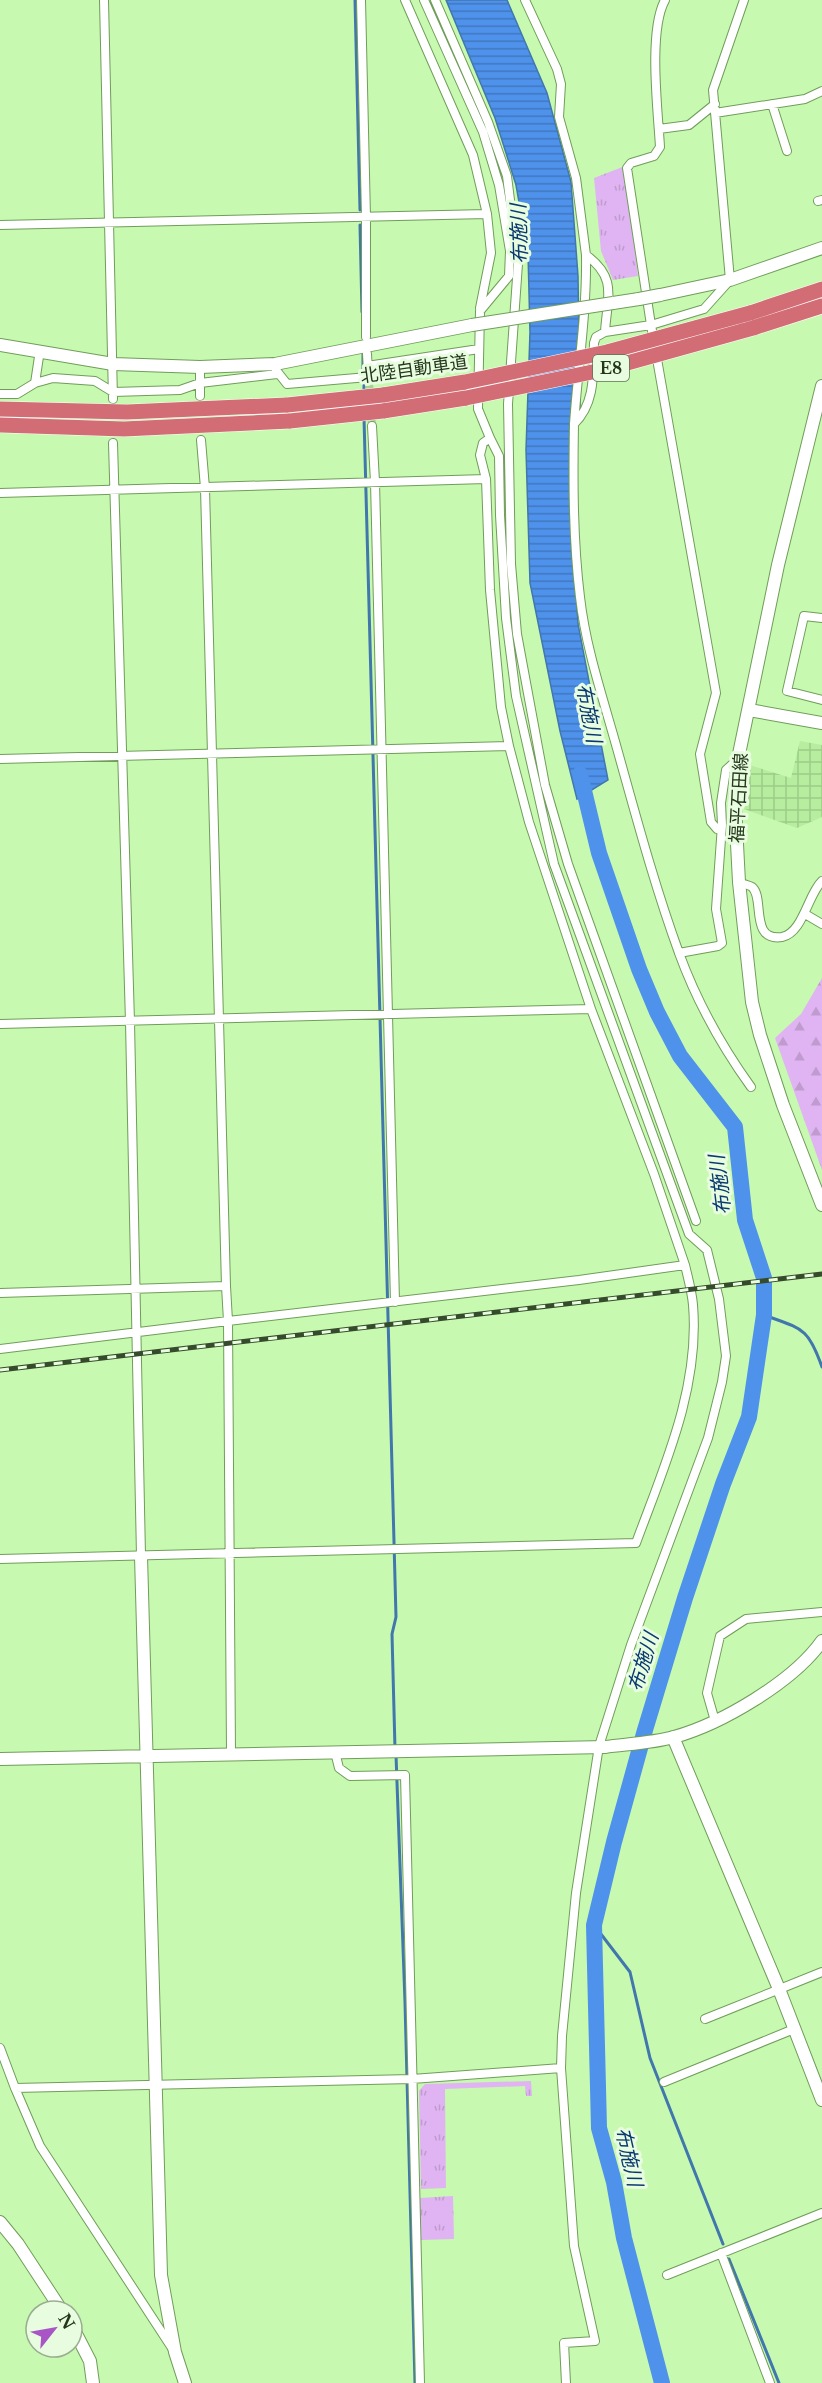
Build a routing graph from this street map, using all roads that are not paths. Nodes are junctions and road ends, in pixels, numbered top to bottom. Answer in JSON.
{"nodes":[{"id":1,"x":104,"y":0,"type":"edge"},
{"id":2,"x":361,"y":0,"type":"edge"},
{"id":3,"x":405,"y":0,"type":"edge"},
{"id":4,"x":424,"y":0,"type":"edge"},
{"id":5,"x":435,"y":0,"type":"edge"},
{"id":6,"x":525,"y":0,"type":"edge"},
{"id":7,"x":665,"y":0,"type":"edge"},
{"id":8,"x":744,"y":0,"type":"edge"},
{"id":9,"x":822,"y":91,"type":"edge"},
{"id":10,"x":772,"y":104,"type":"junction"},
{"id":11,"x":715,"y":109,"type":"junction"},
{"id":12,"x":659,"y":129,"type":"junction"},
{"id":13,"x":787,"y":152,"type":"dead end"},
{"id":14,"x":487,"y":214,"type":"junction"},
{"id":15,"x":366,"y":217,"type":"junction"},
{"id":16,"x":108,"y":223,"type":"junction"},
{"id":17,"x":0,"y":225,"type":"edge"},
{"id":18,"x":822,"y":248,"type":"edge"},
{"id":19,"x":586,"y":255,"type":"junction"},
{"id":20,"x":730,"y":280,"type":"junction"},
{"id":21,"x":822,"y":289,"type":"edge"},
{"id":22,"x":822,"y":306,"type":"edge"},
{"id":23,"x":480,"y":311,"type":"junction"},
{"id":24,"x":651,"y":325,"type":"junction"},
{"id":25,"x":605,"y":333,"type":"junction"},
{"id":26,"x":366,"y":337,"type":"dead end"},
{"id":27,"x":0,"y":345,"type":"edge"},
{"id":28,"x":479,"y":349,"type":"junction"},
{"id":29,"x":40,"y":350,"type":"junction"},
{"id":30,"x":367,"y":354,"type":"dead end"},
{"id":31,"x":113,"y":363,"type":"junction"},
{"id":32,"x":367,"y":366,"type":"junction"},
{"id":33,"x":200,"y":368,"type":"junction"},
{"id":34,"x":276,"y":369,"type":"junction"},
{"id":35,"x":35,"y":383,"type":"junction"},
{"id":36,"x":200,"y":384,"type":"junction"},
{"id":37,"x":822,"y":386,"type":"edge"},
{"id":38,"x":466,"y":390,"type":"junction"},
{"id":39,"x":0,"y":394,"type":"edge"},
{"id":40,"x":113,"y":395,"type":"junction"},
{"id":41,"x":200,"y":396,"type":"dead end"},
{"id":42,"x":0,"y":409,"type":"edge"},
{"id":43,"x":574,"y":424,"type":"junction"},
{"id":44,"x":0,"y":425,"type":"edge"},
{"id":45,"x":372,"y":426,"type":"tunnel mouth"},
{"id":46,"x":490,"y":438,"type":"junction"},
{"id":47,"x":201,"y":440,"type":"dead end"},
{"id":48,"x":113,"y":443,"type":"dead end"},
{"id":49,"x":486,"y":479,"type":"junction"},
{"id":50,"x":375,"y":482,"type":"junction"},
{"id":51,"x":205,"y":488,"type":"junction"},
{"id":52,"x":115,"y":489,"type":"junction"},
{"id":53,"x":0,"y":493,"type":"edge"},
{"id":54,"x":822,"y":618,"type":"edge"},
{"id":55,"x":822,"y":700,"type":"edge"},
{"id":56,"x":749,"y":710,"type":"junction"},
{"id":57,"x":822,"y":723,"type":"edge"},
{"id":58,"x":509,"y":746,"type":"junction"},
{"id":59,"x":380,"y":751,"type":"junction"},
{"id":60,"x":213,"y":754,"type":"junction"},
{"id":61,"x":122,"y":756,"type":"junction"},
{"id":62,"x":0,"y":759,"type":"edge"},
{"id":63,"x":738,"y":759,"type":"junction"},
{"id":64,"x":722,"y":825,"type":"junction"},
{"id":65,"x":822,"y":881,"type":"edge"},
{"id":66,"x":739,"y":882,"type":"junction"},
{"id":67,"x":805,"y":914,"type":"junction"},
{"id":68,"x":822,"y":924,"type":"edge"},
{"id":69,"x":679,"y":953,"type":"junction"},
{"id":70,"x":591,"y":1009,"type":"junction"},
{"id":71,"x":388,"y":1015,"type":"junction"},
{"id":72,"x":218,"y":1019,"type":"junction"},
{"id":73,"x":130,"y":1022,"type":"junction"},
{"id":74,"x":0,"y":1024,"type":"edge"},
{"id":75,"x":751,"y":1087,"type":"dead end"},
{"id":76,"x":822,"y":1205,"type":"edge"},
{"id":77,"x":696,"y":1221,"type":"dead end"},
{"id":78,"x":685,"y":1265,"type":"junction"},
{"id":79,"x":226,"y":1286,"type":"junction"},
{"id":80,"x":135,"y":1290,"type":"junction"},
{"id":81,"x":0,"y":1293,"type":"edge"},
{"id":82,"x":395,"y":1302,"type":"junction"},
{"id":83,"x":228,"y":1321,"type":"junction"},
{"id":84,"x":136,"y":1334,"type":"junction"},
{"id":85,"x":0,"y":1349,"type":"edge"},
{"id":86,"x":231,"y":1553,"type":"junction"},
{"id":87,"x":141,"y":1556,"type":"junction"},
{"id":88,"x":0,"y":1559,"type":"edge"},
{"id":89,"x":822,"y":1612,"type":"edge"},
{"id":90,"x":820,"y":1643,"type":"edge"},
{"id":91,"x":715,"y":1721,"type":"junction"},
{"id":92,"x":673,"y":1737,"type":"junction"},
{"id":93,"x":602,"y":1746,"type":"junction"},
{"id":94,"x":335,"y":1752,"type":"junction"},
{"id":95,"x":231,"y":1754,"type":"junction"},
{"id":96,"x":147,"y":1755,"type":"junction"},
{"id":97,"x":0,"y":1759,"type":"edge"},
{"id":98,"x":822,"y":1972,"type":"edge"},
{"id":99,"x":779,"y":1989,"type":"junction"},
{"id":100,"x":705,"y":2019,"type":"dead end"},
{"id":101,"x":794,"y":2029,"type":"junction"},
{"id":102,"x":0,"y":2048,"type":"edge"},
{"id":103,"x":561,"y":2068,"type":"junction"},
{"id":104,"x":412,"y":2079,"type":"junction"},
{"id":105,"x":664,"y":2082,"type":"dead end"},
{"id":106,"x":154,"y":2085,"type":"junction"},
{"id":107,"x":15,"y":2088,"type":"junction"},
{"id":108,"x":822,"y":2100,"type":"edge"},
{"id":109,"x":822,"y":2213,"type":"edge"},
{"id":110,"x":0,"y":2222,"type":"edge"},
{"id":111,"x":721,"y":2253,"type":"junction"},
{"id":112,"x":667,"y":2275,"type":"dead end"},
{"id":113,"x":54,"y":2299,"type":"edge"},
{"id":114,"x":84,"y":2349,"type":"edge"},
{"id":115,"x":175,"y":2352,"type":"junction"},
{"id":116,"x":93,"y":2383,"type":"edge"},
{"id":117,"x":185,"y":2383,"type":"edge"},
{"id":118,"x":420,"y":2383,"type":"edge"},
{"id":119,"x":566,"y":2383,"type":"edge"},
{"id":120,"x":770,"y":2383,"type":"edge"}],
"edges":[{"from":1,"to":16,"type":"street"},
{"from":2,"to":15,"type":"street"},
{"from":3,"to":14,"type":"street"},
{"from":4,"to":23,"type":"street"},
{"from":5,"to":77,"type":"street"},
{"from":6,"to":19,"type":"street"},
{"from":7,"to":12,"type":"street"},
{"from":8,"to":11,"type":"street"},
{"from":9,"to":10,"type":"street"},
{"from":10,"to":11,"type":"street"},
{"from":10,"to":13,"type":"street"},
{"from":11,"to":12,"type":"street"},
{"from":11,"to":20,"type":"street"},
{"from":12,"to":24,"type":"street"},
{"from":14,"to":15,"type":"street"},
{"from":14,"to":23,"type":"street"},
{"from":15,"to":16,"type":"street"},
{"from":15,"to":26,"type":"street"},
{"from":16,"to":17,"type":"street"},
{"from":16,"to":31,"type":"street"},
{"from":18,"to":20,"type":"street"},
{"from":19,"to":25,"type":"street"},
{"from":19,"to":43,"type":"street"},
{"from":20,"to":24,"type":"street"},
{"from":20,"to":34,"type":"street","bridge":true},
{"from":21,"to":38,"type":"highway","name":"北陸自動車道","number":"E8","bridge":true},
{"from":22,"to":38,"type":"highway","name":"北陸自動車道","number":"E8","bridge":true},
{"from":23,"to":28,"type":"street"},
{"from":24,"to":25,"type":"street"},
{"from":24,"to":64,"type":"street"},
{"from":25,"to":43,"type":"street"},
{"from":27,"to":29,"type":"street"},
{"from":28,"to":32,"type":"street"},
{"from":28,"to":46,"type":"street"},
{"from":29,"to":31,"type":"street"},
{"from":29,"to":35,"type":"street"},
{"from":30,"to":32,"type":"street"},
{"from":31,"to":33,"type":"street"},
{"from":31,"to":40,"type":"street"},
{"from":32,"to":34,"type":"street"},
{"from":33,"to":34,"type":"street"},
{"from":33,"to":36,"type":"street"},
{"from":34,"to":36,"type":"street"},
{"from":35,"to":39,"type":"street"},
{"from":35,"to":40,"type":"street"},
{"from":36,"to":40,"type":"street"},
{"from":36,"to":41,"type":"street"},
{"from":37,"to":56,"type":"street","name":"福平石田線"},
{"from":38,"to":42,"type":"highway","name":"北陸自動車道","number":"E8","bridge":true},
{"from":38,"to":44,"type":"highway","name":"北陸自動車道","number":"E8","bridge":true},
{"from":43,"to":69,"type":"street"},
{"from":45,"to":50,"type":"street"},
{"from":46,"to":49,"type":"street"},
{"from":46,"to":93,"type":"street"},
{"from":47,"to":51,"type":"street"},
{"from":48,"to":52,"type":"street"},
{"from":49,"to":50,"type":"street"},
{"from":49,"to":58,"type":"street"},
{"from":50,"to":51,"type":"street"},
{"from":50,"to":59,"type":"street"},
{"from":51,"to":52,"type":"street"},
{"from":51,"to":60,"type":"street"},
{"from":52,"to":53,"type":"street"},
{"from":52,"to":61,"type":"street"},
{"from":54,"to":55,"type":"street"},
{"from":56,"to":57,"type":"street"},
{"from":56,"to":63,"type":"street","name":"福平石田線"},
{"from":58,"to":59,"type":"street"},
{"from":58,"to":70,"type":"street"},
{"from":59,"to":60,"type":"street"},
{"from":59,"to":71,"type":"street"},
{"from":60,"to":61,"type":"street"},
{"from":60,"to":72,"type":"street"},
{"from":61,"to":62,"type":"street"},
{"from":61,"to":73,"type":"street"},
{"from":63,"to":64,"type":"street"},
{"from":63,"to":66,"type":"street","name":"福平石田線"},
{"from":64,"to":69,"type":"street"},
{"from":65,"to":67,"type":"street"},
{"from":66,"to":67,"type":"street"},
{"from":66,"to":76,"type":"street","name":"福平石田線"},
{"from":67,"to":68,"type":"street"},
{"from":69,"to":75,"type":"street"},
{"from":70,"to":71,"type":"street"},
{"from":70,"to":78,"type":"street"},
{"from":71,"to":72,"type":"street"},
{"from":71,"to":82,"type":"street"},
{"from":72,"to":73,"type":"street"},
{"from":72,"to":79,"type":"street"},
{"from":73,"to":74,"type":"street"},
{"from":73,"to":80,"type":"street"},
{"from":78,"to":82,"type":"street"},
{"from":78,"to":86,"type":"street"},
{"from":79,"to":80,"type":"street"},
{"from":79,"to":83,"type":"street"},
{"from":80,"to":81,"type":"street"},
{"from":80,"to":84,"type":"street"},
{"from":82,"to":83,"type":"street"},
{"from":83,"to":84,"type":"street"},
{"from":83,"to":86,"type":"street"},
{"from":84,"to":85,"type":"street"},
{"from":84,"to":87,"type":"street"},
{"from":86,"to":87,"type":"street"},
{"from":86,"to":95,"type":"street"},
{"from":87,"to":88,"type":"street"},
{"from":87,"to":96,"type":"street"},
{"from":89,"to":91,"type":"street"},
{"from":90,"to":91,"type":"street"},
{"from":91,"to":92,"type":"street"},
{"from":92,"to":93,"type":"street"},
{"from":92,"to":99,"type":"street"},
{"from":93,"to":94,"type":"street"},
{"from":93,"to":103,"type":"street"},
{"from":94,"to":95,"type":"street"},
{"from":94,"to":104,"type":"street"},
{"from":95,"to":96,"type":"street"},
{"from":96,"to":97,"type":"street"},
{"from":96,"to":106,"type":"street"},
{"from":98,"to":99,"type":"street"},
{"from":99,"to":100,"type":"street"},
{"from":99,"to":101,"type":"street"},
{"from":101,"to":105,"type":"street"},
{"from":101,"to":108,"type":"street"},
{"from":102,"to":107,"type":"street"},
{"from":103,"to":104,"type":"street"},
{"from":103,"to":119,"type":"street"},
{"from":104,"to":106,"type":"street"},
{"from":104,"to":118,"type":"street"},
{"from":106,"to":107,"type":"street"},
{"from":106,"to":115,"type":"street"},
{"from":107,"to":115,"type":"street"},
{"from":109,"to":111,"type":"street"},
{"from":110,"to":113,"type":"street"},
{"from":111,"to":112,"type":"street"},
{"from":111,"to":120,"type":"street"},
{"from":114,"to":116,"type":"street"},
{"from":115,"to":117,"type":"street"}]}
